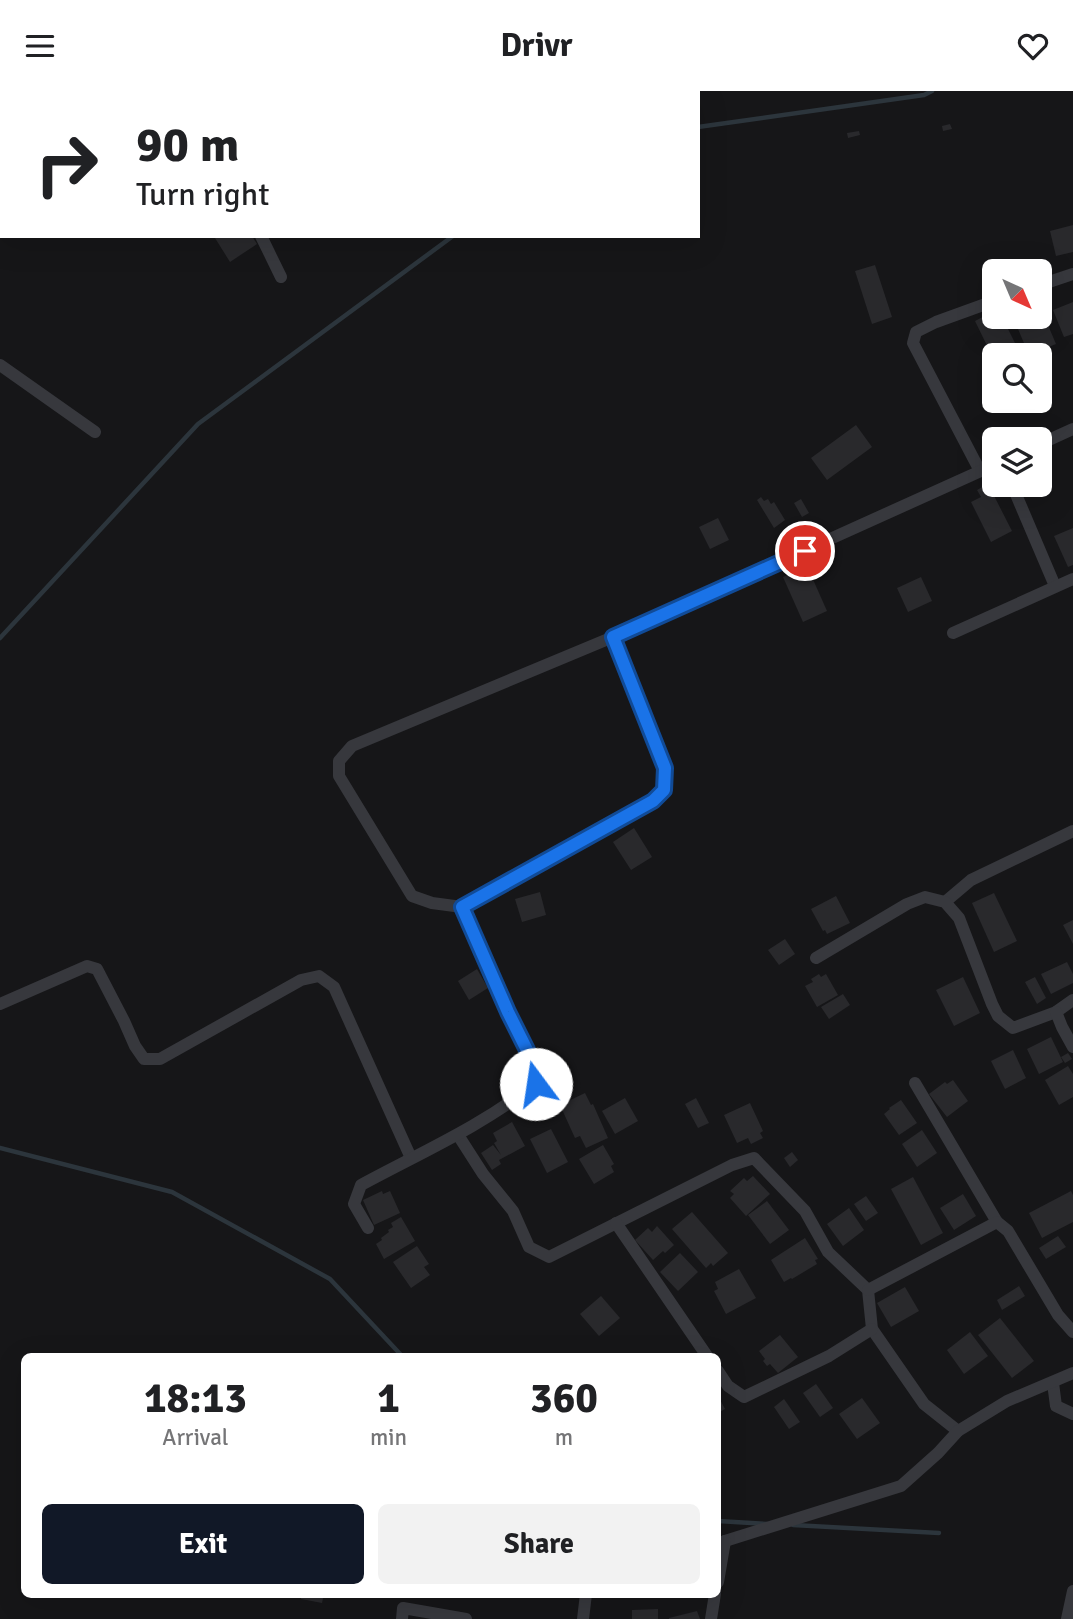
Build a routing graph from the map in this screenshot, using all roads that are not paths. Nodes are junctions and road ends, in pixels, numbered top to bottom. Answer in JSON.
{"nodes":[{"id":1,"x":262,"y":238,"type":"edge"},
{"id":2,"x":1073,"y":274,"type":"edge"},
{"id":3,"x":281,"y":277,"type":"dead end"},
{"id":4,"x":1052,"y":281,"type":"edge"},
{"id":5,"x":982,"y":305,"type":"edge"},
{"id":6,"x":0,"y":365,"type":"edge"},
{"id":7,"x":1073,"y":429,"type":"edge"},
{"id":8,"x":95,"y":432,"type":"dead end"},
{"id":9,"x":1052,"y":439,"type":"edge"},
{"id":10,"x":980,"y":471,"type":"joint"},
{"id":11,"x":1017,"y":497,"type":"edge"},
{"id":12,"x":1073,"y":579,"type":"edge"},
{"id":13,"x":1055,"y":586,"type":"junction"},
{"id":14,"x":953,"y":633,"type":"dead end"},
{"id":15,"x":613,"y":637,"type":"junction"},
{"id":16,"x":1073,"y":831,"type":"edge"},
{"id":17,"x":945,"y":902,"type":"junction"},
{"id":18,"x":462,"y":907,"type":"junction"},
{"id":19,"x":816,"y":958,"type":"dead end"},
{"id":20,"x":1073,"y":1000,"type":"edge"},
{"id":21,"x":0,"y":1004,"type":"edge"},
{"id":22,"x":1056,"y":1012,"type":"junction"},
{"id":23,"x":1073,"y":1047,"type":"edge"},
{"id":24,"x":915,"y":1083,"type":"dead end"},
{"id":25,"x":458,"y":1135,"type":"junction"},
{"id":26,"x":411,"y":1158,"type":"junction"},
{"id":27,"x":997,"y":1222,"type":"junction"},
{"id":28,"x":616,"y":1223,"type":"junction"},
{"id":29,"x":368,"y":1228,"type":"dead end"},
{"id":30,"x":868,"y":1290,"type":"junction"},
{"id":31,"x":872,"y":1329,"type":"junction"},
{"id":32,"x":1073,"y":1332,"type":"edge"},
{"id":33,"x":705,"y":1353,"type":"edge"},
{"id":34,"x":1073,"y":1373,"type":"edge"},
{"id":35,"x":721,"y":1376,"type":"edge"},
{"id":36,"x":1053,"y":1383,"type":"junction"},
{"id":37,"x":1073,"y":1414,"type":"edge"},
{"id":38,"x":958,"y":1431,"type":"junction"},
{"id":39,"x":721,"y":1543,"type":"edge"},
{"id":40,"x":1073,"y":1591,"type":"edge"},
{"id":41,"x":586,"y":1598,"type":"edge"},
{"id":42,"x":714,"y":1598,"type":"edge"},
{"id":43,"x":402,"y":1619,"type":"edge"},
{"id":44,"x":466,"y":1619,"type":"edge"},
{"id":45,"x":583,"y":1619,"type":"edge"},
{"id":46,"x":711,"y":1619,"type":"edge"},
{"id":47,"x":1067,"y":1619,"type":"edge"}],
"edges":[{"from":1,"to":3,"type":"street"},
{"from":2,"to":4,"type":"street"},
{"from":5,"to":10,"type":"street"},
{"from":6,"to":8,"type":"street"},
{"from":7,"to":9,"type":"street"},
{"from":10,"to":15,"type":"street"},
{"from":11,"to":13,"type":"street"},
{"from":12,"to":13,"type":"street"},
{"from":13,"to":14,"type":"street"},
{"from":15,"to":18,"type":"street"},
{"from":15,"to":18,"type":"street"},
{"from":16,"to":17,"type":"street"},
{"from":17,"to":19,"type":"street"},
{"from":17,"to":22,"type":"street"},
{"from":18,"to":25,"type":"street"},
{"from":20,"to":22,"type":"street"},
{"from":21,"to":26,"type":"street"},
{"from":22,"to":23,"type":"street"},
{"from":24,"to":27,"type":"street"},
{"from":25,"to":26,"type":"street"},
{"from":25,"to":28,"type":"street"},
{"from":26,"to":29,"type":"street"},
{"from":27,"to":30,"type":"street"},
{"from":27,"to":32,"type":"street"},
{"from":28,"to":30,"type":"street"},
{"from":28,"to":33,"type":"street"},
{"from":30,"to":31,"type":"street"},
{"from":31,"to":35,"type":"street"},
{"from":31,"to":38,"type":"street"},
{"from":34,"to":36,"type":"street"},
{"from":36,"to":37,"type":"street"},
{"from":36,"to":38,"type":"street"},
{"from":38,"to":39,"type":"street"},
{"from":40,"to":47,"type":"street"},
{"from":41,"to":45,"type":"street"},
{"from":42,"to":46,"type":"street"},
{"from":43,"to":44,"type":"street"}]}
